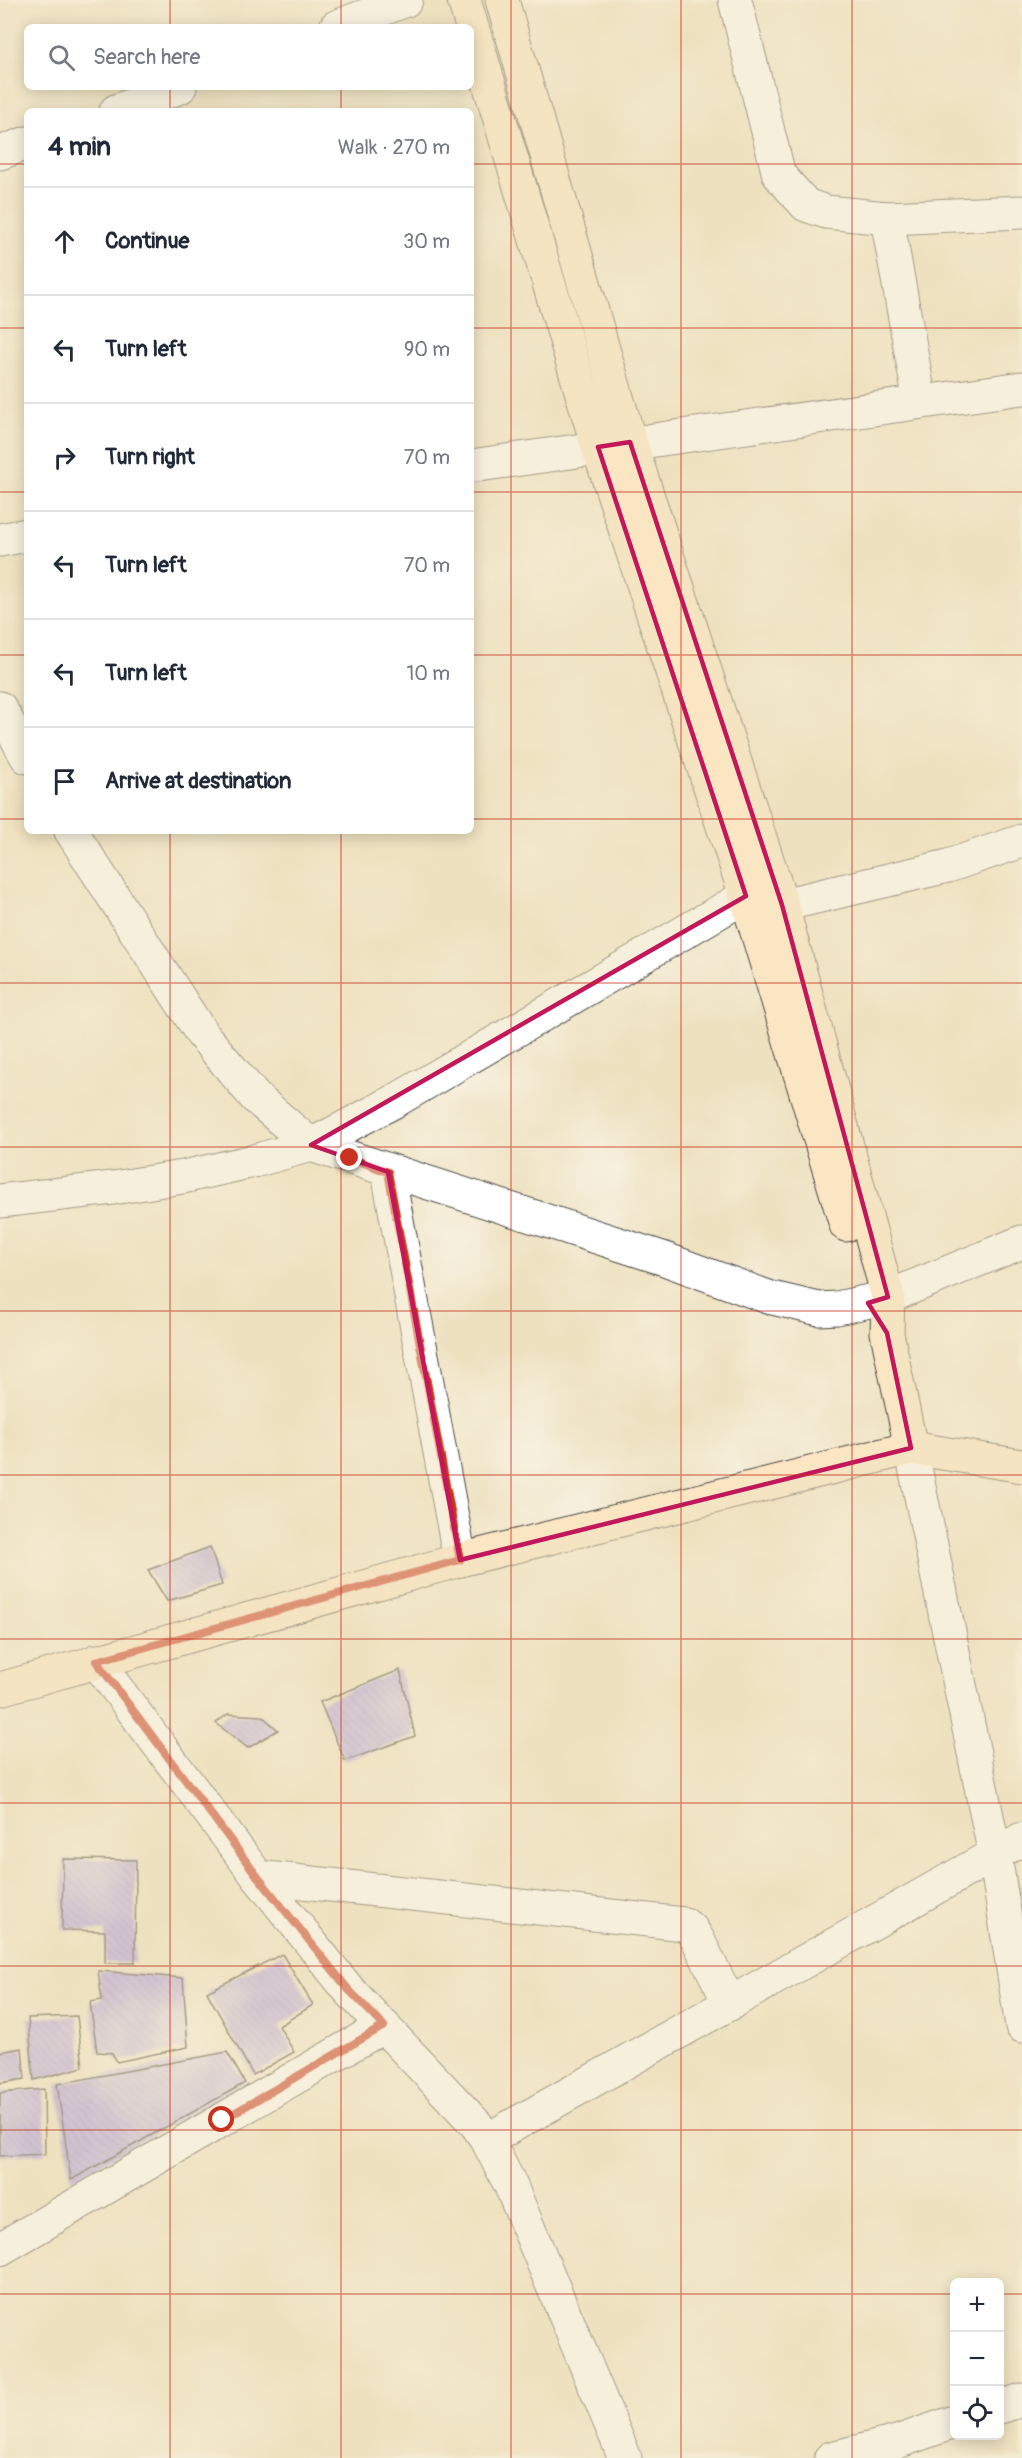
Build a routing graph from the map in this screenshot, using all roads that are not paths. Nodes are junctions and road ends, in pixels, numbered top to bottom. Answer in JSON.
{"nodes":[{"id":1,"x":406,"y":0,"type":"edge"},
{"id":2,"x":464,"y":0,"type":"edge"},
{"id":3,"x":502,"y":0,"type":"edge"},
{"id":4,"x":735,"y":0,"type":"edge"},
{"id":5,"x":344,"y":24,"type":"edge"},
{"id":6,"x":471,"y":24,"type":"edge"},
{"id":7,"x":474,"y":33,"type":"edge"},
{"id":8,"x":172,"y":90,"type":"edge"},
{"id":9,"x":124,"y":108,"type":"edge"},
{"id":10,"x":24,"y":144,"type":"edge"},
{"id":11,"x":0,"y":153,"type":"edge"},
{"id":12,"x":1022,"y":213,"type":"edge"},
{"id":13,"x":887,"y":218,"type":"junction"},
{"id":14,"x":1022,"y":388,"type":"edge"},
{"id":15,"x":920,"y":402,"type":"junction"},
{"id":16,"x":630,"y":442,"type":"junction"},
{"id":17,"x":598,"y":447,"type":"junction"},
{"id":18,"x":474,"y":466,"type":"edge"},
{"id":19,"x":24,"y":536,"type":"edge"},
{"id":20,"x":0,"y":540,"type":"edge"},
{"id":21,"x":0,"y":708,"type":"edge"},
{"id":22,"x":24,"y":752,"type":"edge"},
{"id":23,"x":73,"y":834,"type":"edge"},
{"id":24,"x":1022,"y":841,"type":"edge"},
{"id":25,"x":746,"y":896,"type":"junction"},
{"id":26,"x":782,"y":905,"type":"junction"},
{"id":27,"x":311,"y":1145,"type":"junction"},
{"id":28,"x":388,"y":1172,"type":"junction"},
{"id":29,"x":0,"y":1201,"type":"edge"},
{"id":30,"x":1022,"y":1242,"type":"edge"},
{"id":31,"x":878,"y":1300,"type":"junction"},
{"id":32,"x":911,"y":1448,"type":"junction"},
{"id":33,"x":1022,"y":1466,"type":"edge"},
{"id":34,"x":460,"y":1560,"type":"junction"},
{"id":35,"x":96,"y":1661,"type":"junction"},
{"id":36,"x":0,"y":1689,"type":"edge"},
{"id":37,"x":1008,"y":1847,"type":"edge"},
{"id":38,"x":258,"y":1877,"type":"junction"},
{"id":39,"x":730,"y":2004,"type":"junction"},
{"id":40,"x":384,"y":2026,"type":"junction"},
{"id":41,"x":1022,"y":2026,"type":"edge"},
{"id":42,"x":487,"y":2140,"type":"junction"},
{"id":43,"x":0,"y":2249,"type":"edge"},
{"id":44,"x":1022,"y":2400,"type":"edge"},
{"id":45,"x":1004,"y":2406,"type":"edge"},
{"id":46,"x":950,"y":2424,"type":"edge"},
{"id":47,"x":899,"y":2450,"type":"edge"},
{"id":48,"x":625,"y":2458,"type":"edge"},
{"id":49,"x":831,"y":2458,"type":"edge"}],
"edges":[{"from":1,"to":5,"type":"street"},
{"from":2,"to":6,"type":"street"},
{"from":3,"to":16,"type":"street"},
{"from":4,"to":13,"type":"street"},
{"from":7,"to":17,"type":"street"},
{"from":8,"to":9,"type":"street"},
{"from":10,"to":11,"type":"street"},
{"from":12,"to":13,"type":"street"},
{"from":13,"to":15,"type":"street"},
{"from":14,"to":15,"type":"street"},
{"from":15,"to":16,"type":"street"},
{"from":16,"to":17,"type":"street"},
{"from":16,"to":26,"type":"street"},
{"from":17,"to":18,"type":"street"},
{"from":17,"to":25,"type":"street"},
{"from":19,"to":20,"type":"street"},
{"from":21,"to":22,"type":"street"},
{"from":23,"to":27,"type":"street"},
{"from":24,"to":26,"type":"street"},
{"from":25,"to":27,"type":"street"},
{"from":25,"to":31,"type":"street"},
{"from":26,"to":31,"type":"street"},
{"from":27,"to":28,"type":"street"},
{"from":27,"to":29,"type":"street"},
{"from":28,"to":31,"type":"street"},
{"from":28,"to":34,"type":"street"},
{"from":30,"to":31,"type":"street"},
{"from":31,"to":32,"type":"street"},
{"from":32,"to":33,"type":"street"},
{"from":32,"to":34,"type":"street"},
{"from":32,"to":37,"type":"street"},
{"from":34,"to":35,"type":"street"},
{"from":35,"to":36,"type":"street"},
{"from":35,"to":38,"type":"street"},
{"from":37,"to":39,"type":"street"},
{"from":37,"to":41,"type":"street"},
{"from":38,"to":39,"type":"street"},
{"from":38,"to":40,"type":"street"},
{"from":39,"to":42,"type":"street"},
{"from":40,"to":42,"type":"street"},
{"from":40,"to":43,"type":"street"},
{"from":42,"to":48,"type":"street"},
{"from":44,"to":45,"type":"street"},
{"from":46,"to":47,"type":"street"},
{"from":47,"to":49,"type":"street"}]}
